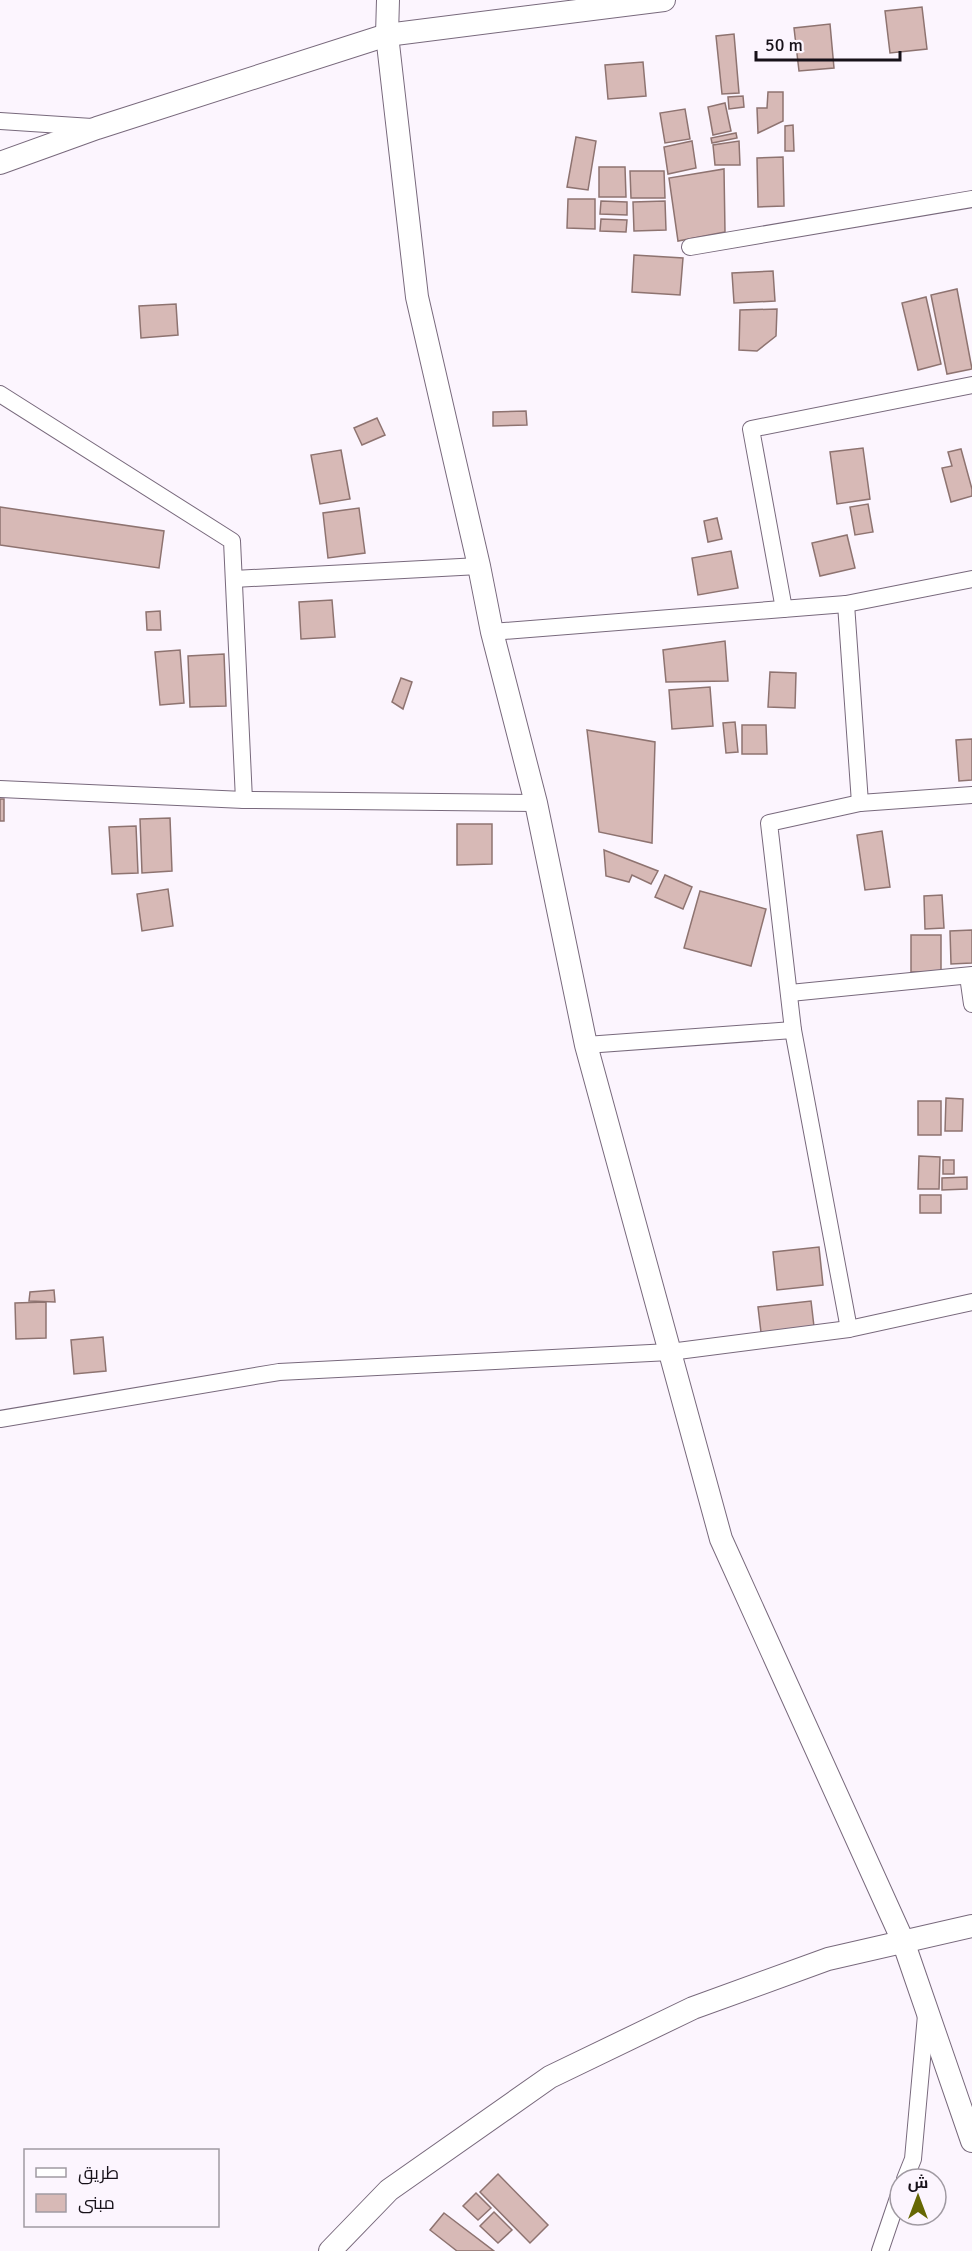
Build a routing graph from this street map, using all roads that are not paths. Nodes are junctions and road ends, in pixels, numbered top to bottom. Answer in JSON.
{"nodes":[{"id":1,"x":388,"y":0,"type":"edge"},
{"id":2,"x":664,"y":0,"type":"edge"},
{"id":3,"x":387,"y":35,"type":"junction"},
{"id":4,"x":0,"y":121,"type":"edge"},
{"id":5,"x":98,"y":128,"type":"junction"},
{"id":6,"x":0,"y":163,"type":"edge"},
{"id":7,"x":972,"y":199,"type":"edge"},
{"id":8,"x":690,"y":247,"type":"dead end"},
{"id":9,"x":972,"y":386,"type":"edge"},
{"id":10,"x":0,"y":394,"type":"edge"},
{"id":11,"x":479,"y":566,"type":"junction"},
{"id":12,"x":234,"y":579,"type":"junction"},
{"id":13,"x":972,"y":579,"type":"edge"},
{"id":14,"x":846,"y":604,"type":"junction"},
{"id":15,"x":784,"y":609,"type":"junction"},
{"id":16,"x":492,"y":632,"type":"junction"},
{"id":17,"x":0,"y":789,"type":"edge"},
{"id":18,"x":972,"y":795,"type":"edge"},
{"id":19,"x":244,"y":800,"type":"junction"},
{"id":20,"x":536,"y":803,"type":"junction"},
{"id":21,"x":860,"y":803,"type":"junction"},
{"id":22,"x":970,"y":975,"type":"edge"},
{"id":23,"x":790,"y":993,"type":"junction"},
{"id":24,"x":972,"y":1004,"type":"edge"},
{"id":25,"x":793,"y":1030,"type":"junction"},
{"id":26,"x":586,"y":1045,"type":"junction"},
{"id":27,"x":972,"y":1302,"type":"edge"},
{"id":28,"x":849,"y":1329,"type":"junction"},
{"id":29,"x":670,"y":1352,"type":"junction"},
{"id":30,"x":0,"y":1419,"type":"edge"},
{"id":31,"x":972,"y":1926,"type":"edge"},
{"id":32,"x":903,"y":1941,"type":"junction"},
{"id":33,"x":926,"y":2011,"type":"junction"},
{"id":34,"x":972,"y":2141,"type":"edge"},
{"id":35,"x":910,"y":2167,"type":"edge"},
{"id":36,"x":888,"y":2226,"type":"edge"},
{"id":37,"x":330,"y":2251,"type":"edge"},
{"id":38,"x":879,"y":2251,"type":"edge"}],
"edges":[{"from":1,"to":3,"type":"street"},
{"from":2,"to":3,"type":"street"},
{"from":3,"to":5,"type":"street"},
{"from":3,"to":11,"type":"street"},
{"from":4,"to":5,"type":"street"},
{"from":5,"to":6,"type":"street"},
{"from":7,"to":8,"type":"street"},
{"from":9,"to":15,"type":"street"},
{"from":10,"to":12,"type":"street"},
{"from":11,"to":12,"type":"street"},
{"from":11,"to":16,"type":"street"},
{"from":12,"to":19,"type":"street"},
{"from":13,"to":14,"type":"street"},
{"from":14,"to":15,"type":"street"},
{"from":14,"to":21,"type":"street"},
{"from":15,"to":16,"type":"street"},
{"from":16,"to":20,"type":"street"},
{"from":17,"to":19,"type":"street"},
{"from":18,"to":21,"type":"street"},
{"from":19,"to":20,"type":"street"},
{"from":20,"to":26,"type":"street"},
{"from":21,"to":23,"type":"street"},
{"from":22,"to":23,"type":"street"},
{"from":22,"to":24,"type":"street"},
{"from":23,"to":25,"type":"street"},
{"from":25,"to":26,"type":"street"},
{"from":25,"to":28,"type":"street"},
{"from":26,"to":29,"type":"street"},
{"from":27,"to":28,"type":"street"},
{"from":28,"to":29,"type":"street"},
{"from":29,"to":30,"type":"street"},
{"from":29,"to":32,"type":"street"},
{"from":31,"to":32,"type":"street"},
{"from":32,"to":33,"type":"street"},
{"from":32,"to":37,"type":"street"},
{"from":33,"to":34,"type":"street"},
{"from":33,"to":35,"type":"street"},
{"from":36,"to":38,"type":"street"}]}
